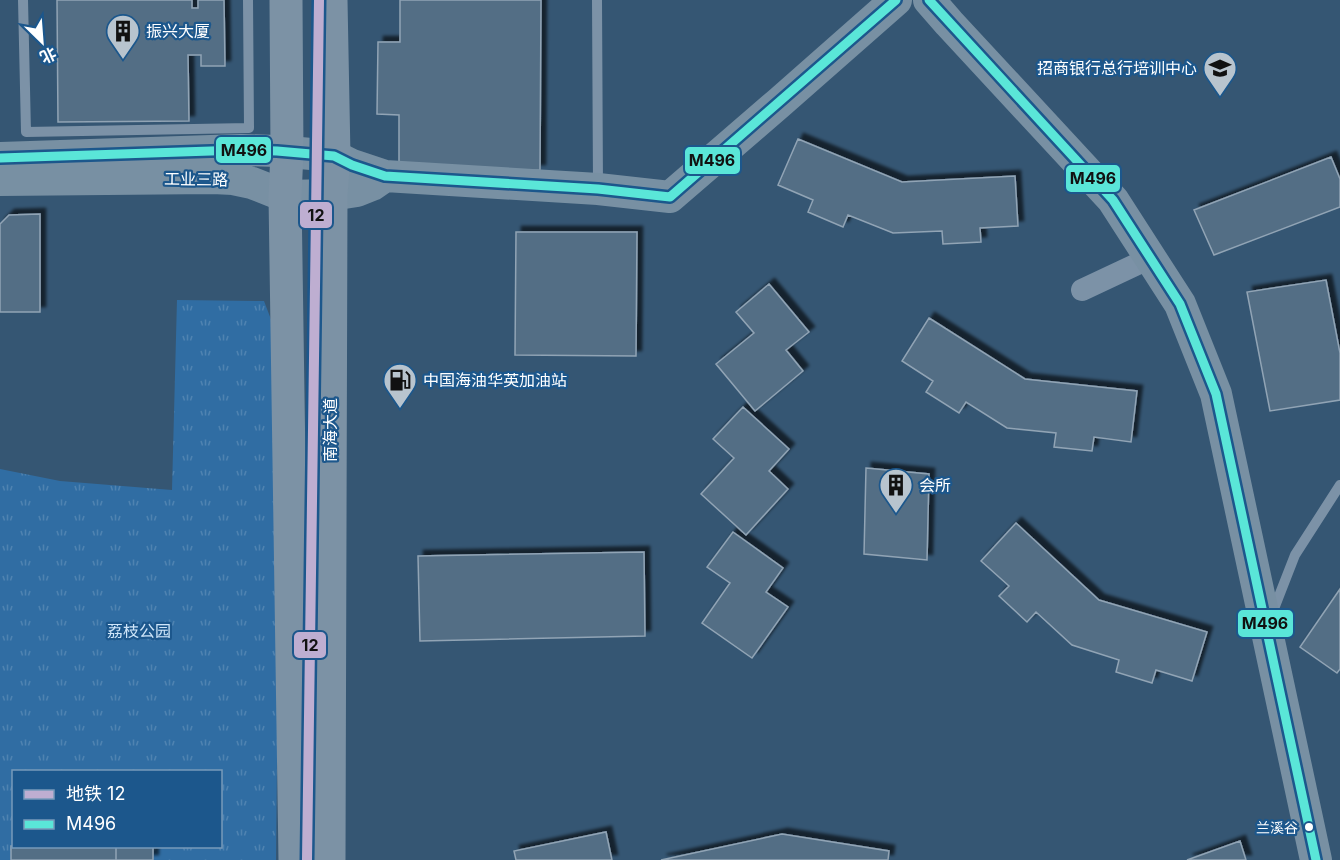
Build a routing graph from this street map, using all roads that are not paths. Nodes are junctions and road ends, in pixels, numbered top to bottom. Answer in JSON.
{"nodes":[{"id":1,"x":23,"y":0,"type":"edge"},
{"id":2,"x":248,"y":0,"type":"edge"},
{"id":3,"x":285,"y":0,"type":"edge"},
{"id":4,"x":331,"y":0,"type":"edge"},
{"id":5,"x":597,"y":0,"type":"edge"},
{"id":6,"x":896,"y":0,"type":"edge"},
{"id":7,"x":929,"y":0,"type":"edge"},
{"id":8,"x":287,"y":153,"type":"junction"},
{"id":9,"x":334,"y":156,"type":"junction"},
{"id":10,"x":0,"y":158,"type":"edge"},
{"id":11,"x":385,"y":176,"type":"junction"},
{"id":12,"x":0,"y":180,"type":"edge"},
{"id":13,"x":598,"y":189,"type":"junction"},
{"id":14,"x":331,"y":195,"type":"junction"},
{"id":15,"x":285,"y":196,"type":"junction"},
{"id":16,"x":1150,"y":258,"type":"junction"},
{"id":17,"x":1083,"y":290,"type":"dead end"},
{"id":18,"x":1340,"y":485,"type":"edge"},
{"id":19,"x":1266,"y":629,"type":"junction"},
{"id":20,"x":295,"y":860,"type":"edge"},
{"id":21,"x":329,"y":860,"type":"edge"},
{"id":22,"x":1316,"y":860,"type":"edge"}],
"edges":[{"from":1,"to":2,"type":"lane"},
{"from":3,"to":8,"type":"main road"},
{"from":4,"to":9,"type":"main road","name":"南海大道"},
{"from":5,"to":13,"type":"lane"},
{"from":6,"to":13,"type":"street","name":"工业三路"},
{"from":7,"to":16,"type":"street"},
{"from":8,"to":9,"type":"street","name":"工业三路"},
{"from":8,"to":10,"type":"street","name":"工业三路"},
{"from":8,"to":15,"type":"main road"},
{"from":9,"to":11,"type":"street","name":"工业三路"},
{"from":9,"to":14,"type":"main road","name":"南海大道"},
{"from":11,"to":13,"type":"street","name":"工业三路"},
{"from":11,"to":14,"type":"street","name":"工业三路"},
{"from":12,"to":15,"type":"street","name":"工业三路"},
{"from":14,"to":15,"type":"street","name":"工业三路"},
{"from":14,"to":21,"type":"main road","name":"南海大道"},
{"from":15,"to":20,"type":"main road"},
{"from":16,"to":17,"type":"street"},
{"from":16,"to":19,"type":"street"},
{"from":18,"to":19,"type":"lane"},
{"from":19,"to":22,"type":"street"}]}
